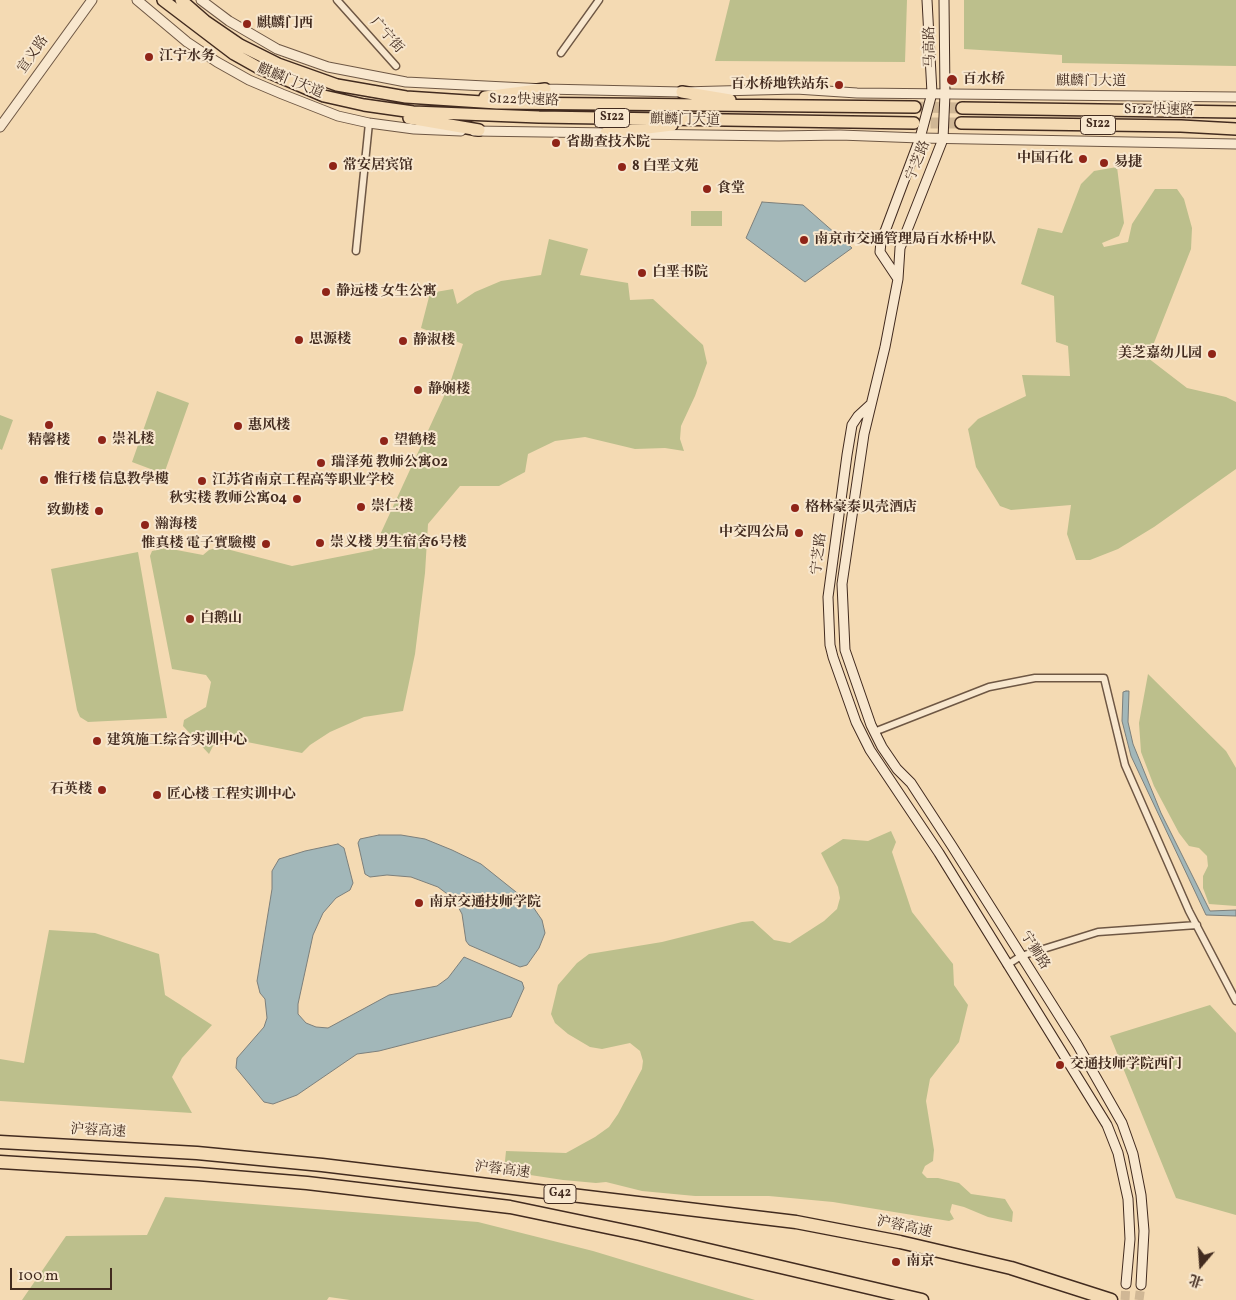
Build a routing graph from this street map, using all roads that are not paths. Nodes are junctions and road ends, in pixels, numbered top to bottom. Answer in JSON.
{"nodes":[{"id":1,"x":92,"y":0,"type":"edge"},
{"id":2,"x":138,"y":0,"type":"edge"},
{"id":3,"x":163,"y":0,"type":"edge"},
{"id":4,"x":181,"y":0,"type":"edge"},
{"id":5,"x":201,"y":0,"type":"edge"},
{"id":6,"x":337,"y":0,"type":"edge"},
{"id":7,"x":599,"y":0,"type":"edge"},
{"id":8,"x":927,"y":0,"type":"edge"},
{"id":9,"x":944,"y":0,"type":"edge"},
{"id":10,"x":561,"y":53,"type":"dead end"},
{"id":11,"x":396,"y":66,"type":"dead end"},
{"id":12,"x":545,"y":89,"type":"junction"},
{"id":13,"x":682,"y":92,"type":"junction"},
{"id":14,"x":932,"y":93,"type":"junction"},
{"id":15,"x":945,"y":94,"type":"junction"},
{"id":16,"x":1236,"y":97,"type":"edge"},
{"id":17,"x":452,"y":101,"type":"junction"},
{"id":18,"x":364,"y":105,"type":"junction"},
{"id":19,"x":769,"y":106,"type":"junction"},
{"id":20,"x":915,"y":107,"type":"tunnel mouth"},
{"id":21,"x":962,"y":108,"type":"tunnel mouth"},
{"id":22,"x":1236,"y":112,"type":"edge"},
{"id":23,"x":705,"y":121,"type":"junction"},
{"id":24,"x":369,"y":123,"type":"junction"},
{"id":25,"x":914,"y":123,"type":"tunnel mouth"},
{"id":26,"x":961,"y":123,"type":"tunnel mouth"},
{"id":27,"x":0,"y":127,"type":"edge"},
{"id":28,"x":479,"y":130,"type":"junction"},
{"id":29,"x":1236,"y":130,"type":"edge"},
{"id":30,"x":606,"y":133,"type":"junction"},
{"id":31,"x":920,"y":138,"type":"junction"},
{"id":32,"x":942,"y":139,"type":"junction"},
{"id":33,"x":1236,"y":144,"type":"edge"},
{"id":34,"x":356,"y":251,"type":"dead end"},
{"id":35,"x":898,"y":279,"type":"junction"},
{"id":36,"x":872,"y":403,"type":"junction"},
{"id":37,"x":845,"y":650,"type":"joint"},
{"id":38,"x":874,"y":732,"type":"junction"},
{"id":39,"x":1197,"y":925,"type":"junction"},
{"id":40,"x":1021,"y":956,"type":"junction"},
{"id":41,"x":1007,"y":964,"type":"junction"},
{"id":42,"x":1236,"y":1001,"type":"edge"},
{"id":43,"x":0,"y":1142,"type":"edge"},
{"id":44,"x":0,"y":1162,"type":"edge"},
{"id":45,"x":1126,"y":1284,"type":"tunnel mouth"},
{"id":46,"x":1141,"y":1285,"type":"tunnel mouth"},
{"id":47,"x":922,"y":1300,"type":"edge"},
{"id":48,"x":1111,"y":1300,"type":"edge"}],
"edges":[{"from":1,"to":27,"type":"main road","name":"宣义路"},
{"from":2,"to":24,"type":"main road","name":"麒麟门大道"},
{"from":3,"to":18,"type":"highway","name":"S122快速路","number":"S122"},
{"from":4,"to":17,"type":"highway","name":"S122快速路","number":"S122"},
{"from":5,"to":12,"type":"main road","name":"麒麟门大道"},
{"from":6,"to":11,"type":"street","name":"广宁街"},
{"from":7,"to":10,"type":"street"},
{"from":8,"to":14,"type":"main road","name":"马高路"},
{"from":9,"to":15,"type":"main road","name":"马高路"},
{"from":12,"to":13,"type":"main road","name":"麒麟门大道"},
{"from":12,"to":17,"type":"highway"},
{"from":13,"to":14,"type":"main road","name":"麒麟门大道"},
{"from":13,"to":19,"type":"highway"},
{"from":14,"to":15,"type":"main road","name":"麒麟门大道"},
{"from":14,"to":31,"type":"main road","name":"马高路"},
{"from":15,"to":16,"type":"main road","name":"麒麟门大道"},
{"from":15,"to":32,"type":"main road","name":"马高路"},
{"from":17,"to":19,"type":"highway","name":"S122快速路","number":"S122"},
{"from":18,"to":23,"type":"highway","name":"S122快速路","number":"S122"},
{"from":18,"to":28,"type":"highway"},
{"from":19,"to":20,"type":"highway","name":"S122快速路","number":"S122"},
{"from":21,"to":22,"type":"highway","name":"S122快速路","number":"S122"},
{"from":23,"to":25,"type":"highway","name":"S122快速路","number":"S122"},
{"from":23,"to":30,"type":"highway"},
{"from":24,"to":28,"type":"main road","name":"麒麟门大道"},
{"from":24,"to":34,"type":"street"},
{"from":26,"to":29,"type":"highway","name":"S122快速路","number":"S122"},
{"from":28,"to":30,"type":"main road","name":"麒麟门大道"},
{"from":30,"to":31,"type":"main road","name":"麒麟门大道"},
{"from":31,"to":32,"type":"main road","name":"麒麟门大道"},
{"from":31,"to":35,"type":"main road","name":"宁芝路"},
{"from":32,"to":33,"type":"main road","name":"麒麟门大道"},
{"from":32,"to":35,"type":"main road","name":"宁芝路"},
{"from":35,"to":36,"type":"main road","name":"宁芝路"},
{"from":36,"to":37,"type":"main road","name":"宁芝路"},
{"from":36,"to":41,"type":"main road","name":"宁芝路"},
{"from":37,"to":38,"type":"main road","name":"宁狮路"},
{"from":38,"to":39,"type":"street"},
{"from":38,"to":40,"type":"main road","name":"宁狮路"},
{"from":39,"to":40,"type":"street"},
{"from":39,"to":42,"type":"street"},
{"from":40,"to":41,"type":"street"},
{"from":40,"to":46,"type":"main road","name":"宁狮路"},
{"from":41,"to":45,"type":"main road"},
{"from":43,"to":48,"type":"highway","name":"沪蓉高速","number":"G42"},
{"from":44,"to":47,"type":"highway","number":"G42"}]}
